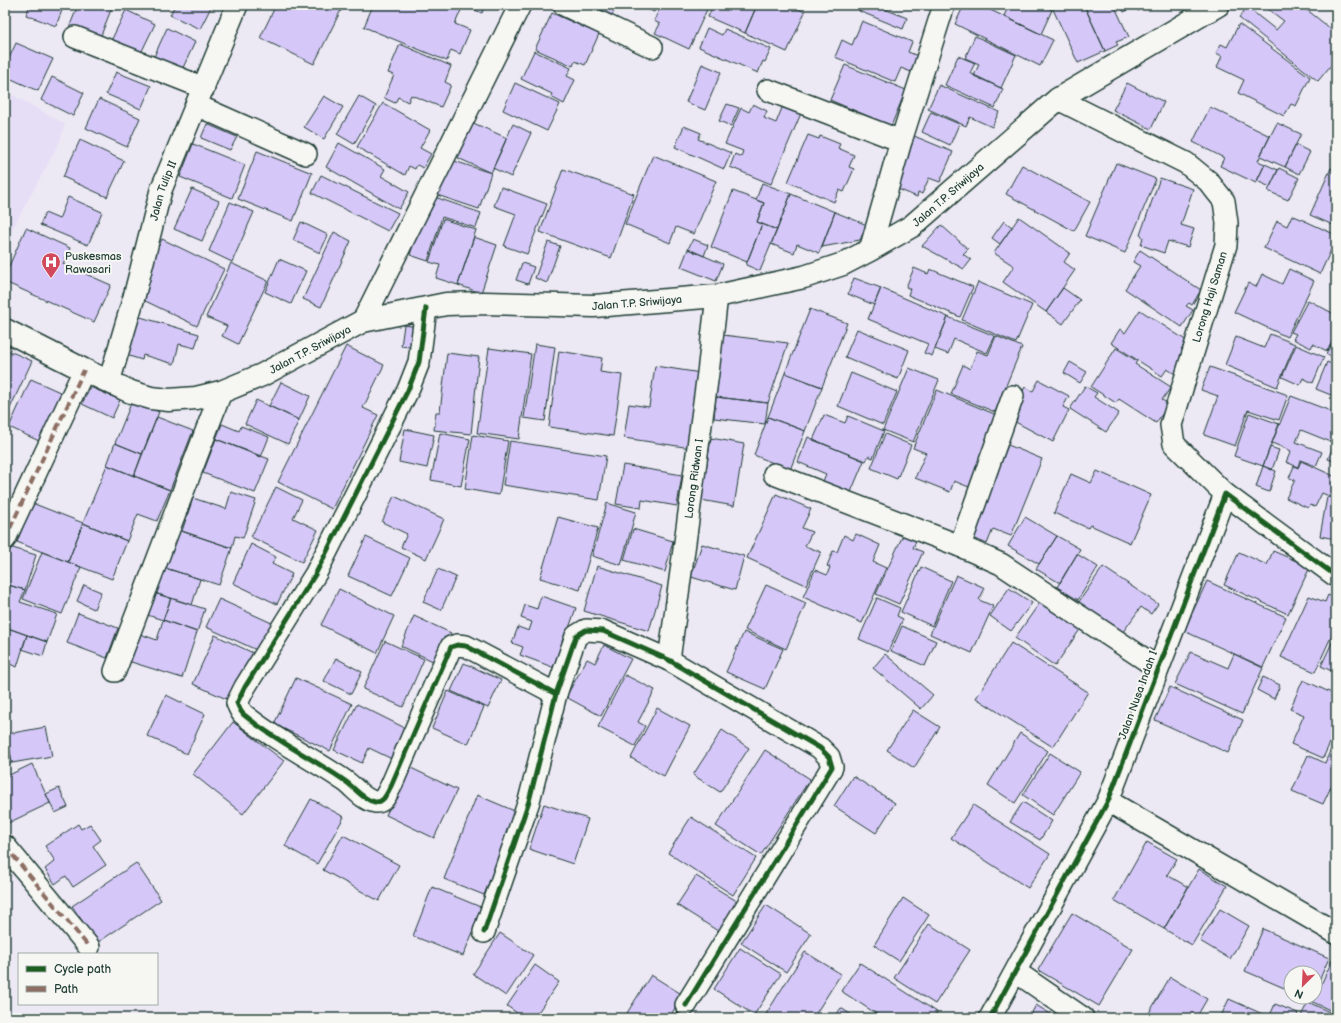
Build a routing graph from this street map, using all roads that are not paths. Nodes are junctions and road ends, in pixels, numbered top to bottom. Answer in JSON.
{"nodes":[{"id":1,"x":237,"y":5,"type":"edge"},
{"id":2,"x":520,"y":5,"type":"edge"},
{"id":3,"x":564,"y":5,"type":"edge"},
{"id":4,"x":944,"y":5,"type":"edge"},
{"id":5,"x":1218,"y":5,"type":"edge"},
{"id":6,"x":75,"y":37,"type":"dead end"},
{"id":7,"x":652,"y":47,"type":"dead end"},
{"id":8,"x":768,"y":90,"type":"dead end"},
{"id":9,"x":200,"y":97,"type":"junction"},
{"id":10,"x":1058,"y":99,"type":"junction"},
{"id":11,"x":902,"y":141,"type":"junction"},
{"id":12,"x":306,"y":154,"type":"dead end"},
{"id":13,"x":870,"y":250,"type":"junction"},
{"id":14,"x":717,"y":296,"type":"junction"},
{"id":15,"x":426,"y":308,"type":"junction"},
{"id":16,"x":363,"y":321,"type":"junction"},
{"id":17,"x":5,"y":330,"type":"edge"},
{"id":18,"x":84,"y":370,"type":"junction"},
{"id":19,"x":109,"y":382,"type":"junction"},
{"id":20,"x":221,"y":392,"type":"junction"},
{"id":21,"x":1013,"y":396,"type":"dead end"},
{"id":22,"x":774,"y":474,"type":"dead end"},
{"id":23,"x":1225,"y":494,"type":"junction"},
{"id":24,"x":5,"y":539,"type":"edge"},
{"id":25,"x":960,"y":546,"type":"junction"},
{"id":26,"x":1336,"y":576,"type":"edge"},
{"id":27,"x":669,"y":660,"type":"junction"},
{"id":28,"x":1158,"y":668,"type":"junction"},
{"id":29,"x":115,"y":671,"type":"dead end"},
{"id":30,"x":556,"y":694,"type":"junction"},
{"id":31,"x":1108,"y":802,"type":"junction"},
{"id":32,"x":5,"y":846,"type":"edge"},
{"id":33,"x":484,"y":932,"type":"dead end"},
{"id":34,"x":1336,"y":933,"type":"edge"},
{"id":35,"x":89,"y":947,"type":"dead end"},
{"id":36,"x":1016,"y":972,"type":"junction"},
{"id":37,"x":686,"y":1005,"type":"dead end"},
{"id":38,"x":990,"y":1018,"type":"edge"},
{"id":39,"x":1083,"y":1018,"type":"edge"}],
"edges":[{"from":1,"to":9,"type":"street","name":"Jalan Tulip II"},
{"from":2,"to":16,"type":"street"},
{"from":3,"to":7,"type":"street"},
{"from":4,"to":11,"type":"street"},
{"from":5,"to":10,"type":"main road","name":"Jalan T.P. Sriwijaya"},
{"from":6,"to":9,"type":"street"},
{"from":8,"to":11,"type":"street"},
{"from":9,"to":12,"type":"street"},
{"from":9,"to":19,"type":"street","name":"Jalan Tulip II"},
{"from":10,"to":13,"type":"main road","name":"Jalan T.P. Sriwijaya"},
{"from":10,"to":23,"type":"street","name":"Lorong Haji Saman"},
{"from":11,"to":13,"type":"street"},
{"from":13,"to":14,"type":"main road","name":"Jalan T.P. Sriwijaya"},
{"from":14,"to":15,"type":"main road","name":"Jalan T.P. Sriwijaya"},
{"from":14,"to":27,"type":"street","name":"Lorong Ridwan I"},
{"from":15,"to":16,"type":"main road","name":"Jalan T.P. Sriwijaya"},
{"from":15,"to":30,"type":"street"},
{"from":16,"to":20,"type":"main road","name":"Jalan T.P. Sriwijaya"},
{"from":17,"to":18,"type":"main road","name":"Jalan T.P. Sriwijaya"},
{"from":18,"to":19,"type":"main road","name":"Jalan T.P. Sriwijaya"},
{"from":18,"to":24,"type":"street"},
{"from":19,"to":20,"type":"main road","name":"Jalan T.P. Sriwijaya"},
{"from":20,"to":29,"type":"street"},
{"from":21,"to":25,"type":"street"},
{"from":22,"to":25,"type":"street"},
{"from":23,"to":26,"type":"street"},
{"from":23,"to":28,"type":"street","name":"Jalan Nusa Indah I"},
{"from":25,"to":28,"type":"street"},
{"from":27,"to":30,"type":"street"},
{"from":27,"to":37,"type":"street"},
{"from":28,"to":31,"type":"street","name":"Jalan Nusa Indah I"},
{"from":30,"to":33,"type":"street"},
{"from":31,"to":34,"type":"street"},
{"from":31,"to":36,"type":"street","name":"Jalan Nusa Indah I"},
{"from":32,"to":35,"type":"street"},
{"from":36,"to":38,"type":"street","name":"Jalan Nusa Indah I"},
{"from":36,"to":39,"type":"street"}]}
